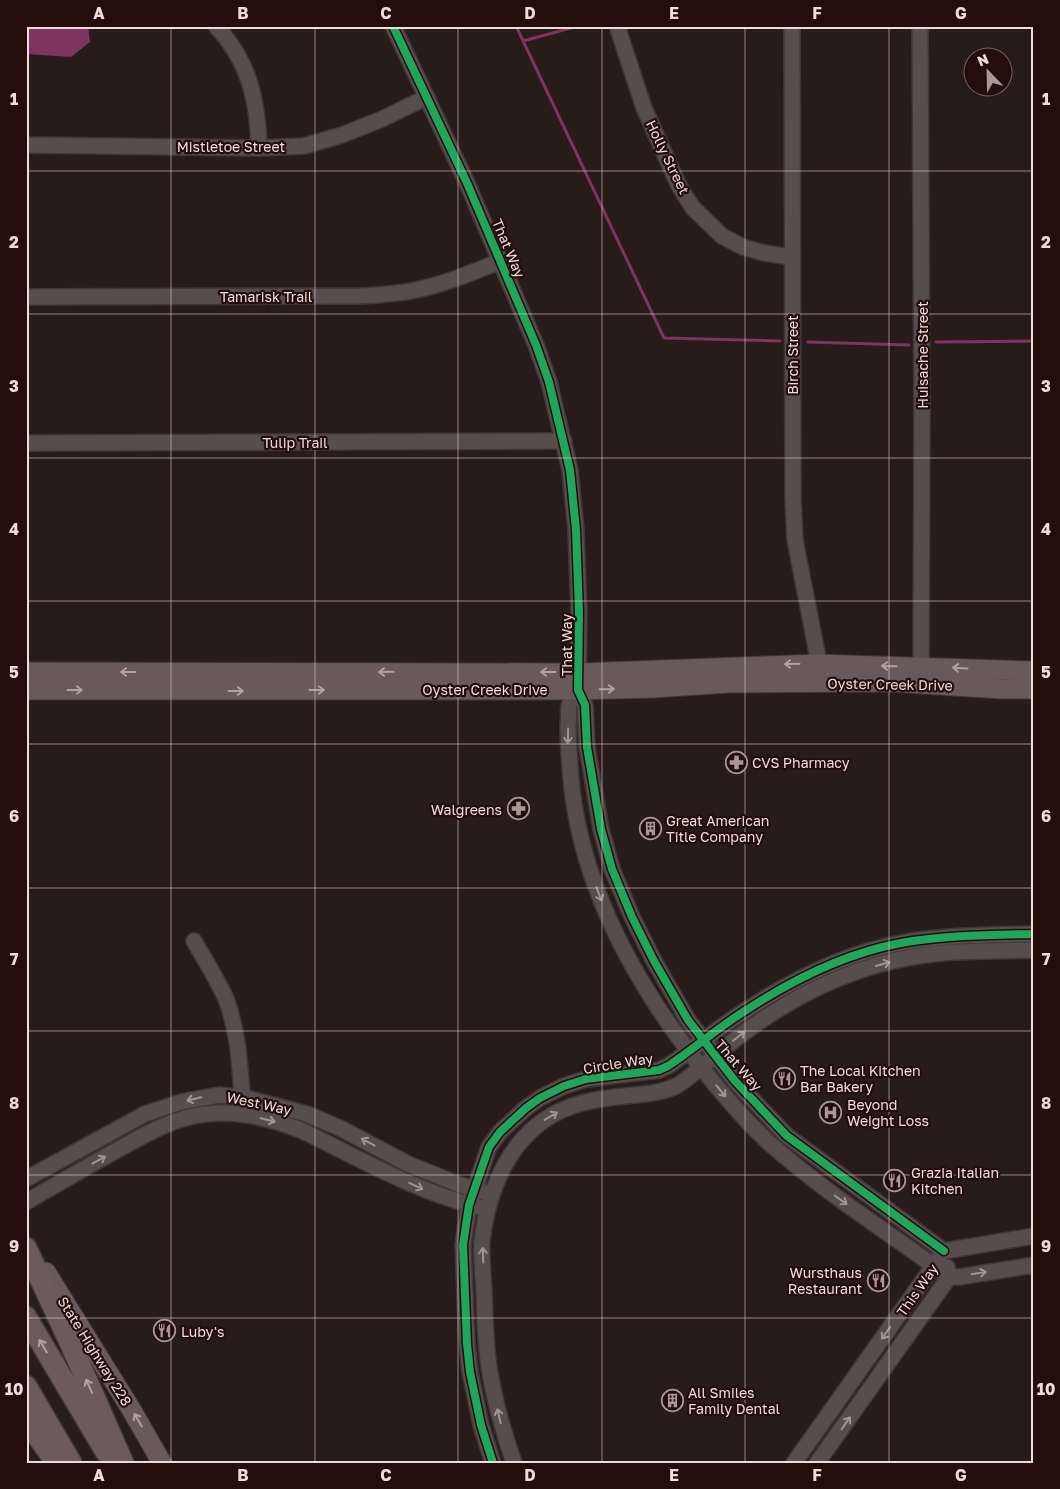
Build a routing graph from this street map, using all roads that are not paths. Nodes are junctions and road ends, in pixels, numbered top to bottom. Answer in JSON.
{"nodes":[{"id":1,"x":216,"y":26,"type":"edge"},
{"id":2,"x":393,"y":26,"type":"edge"},
{"id":3,"x":617,"y":26,"type":"edge"},
{"id":4,"x":792,"y":26,"type":"edge"},
{"id":5,"x":920,"y":26,"type":"edge"},
{"id":6,"x":427,"y":97,"type":"junction"},
{"id":7,"x":26,"y":145,"type":"edge"},
{"id":8,"x":259,"y":148,"type":"junction"},
{"id":9,"x":792,"y":257,"type":"junction"},
{"id":10,"x":501,"y":261,"type":"junction"},
{"id":11,"x":26,"y":296,"type":"edge"},
{"id":12,"x":564,"y":441,"type":"junction"},
{"id":13,"x":26,"y":443,"type":"edge"},
{"id":14,"x":1034,"y":659,"type":"edge"},
{"id":15,"x":1005,"y":671,"type":"junction"},
{"id":16,"x":1034,"y":671,"type":"edge"},
{"id":17,"x":26,"y":672,"type":"edge"},
{"id":18,"x":818,"y":673,"type":"junction"},
{"id":19,"x":921,"y":675,"type":"junction"},
{"id":20,"x":579,"y":681,"type":"junction"},
{"id":21,"x":1034,"y":689,"type":"edge"},
{"id":22,"x":26,"y":690,"type":"edge"},
{"id":23,"x":595,"y":800,"type":"junction"},
{"id":24,"x":575,"y":813,"type":"junction"},
{"id":25,"x":1034,"y":934,"type":"edge"},
{"id":26,"x":194,"y":941,"type":"dead end"},
{"id":27,"x":1034,"y":950,"type":"edge"},
{"id":28,"x":703,"y":1042,"type":"junction"},
{"id":29,"x":689,"y":1052,"type":"junction"},
{"id":30,"x":714,"y":1056,"type":"junction"},
{"id":31,"x":702,"y":1068,"type":"junction"},
{"id":32,"x":242,"y":1097,"type":"junction"},
{"id":33,"x":165,"y":1106,"type":"junction"},
{"id":34,"x":307,"y":1114,"type":"junction"},
{"id":35,"x":244,"y":1115,"type":"junction"},
{"id":36,"x":169,"y":1124,"type":"junction"},
{"id":37,"x":303,"y":1131,"type":"junction"},
{"id":38,"x":70,"y":1155,"type":"junction"},
{"id":39,"x":78,"y":1172,"type":"junction"},
{"id":40,"x":26,"y":1179,"type":"edge"},
{"id":41,"x":474,"y":1189,"type":"junction"},
{"id":42,"x":493,"y":1195,"type":"junction"},
{"id":43,"x":26,"y":1202,"type":"edge"},
{"id":44,"x":470,"y":1205,"type":"junction"},
{"id":45,"x":488,"y":1210,"type":"junction"},
{"id":46,"x":1034,"y":1236,"type":"edge"},
{"id":47,"x":26,"y":1240,"type":"edge"},
{"id":48,"x":26,"y":1248,"type":"edge"},
{"id":49,"x":944,"y":1251,"type":"junction"},
{"id":50,"x":1034,"y":1265,"type":"edge"},
{"id":51,"x":934,"y":1266,"type":"junction"},
{"id":52,"x":949,"y":1276,"type":"junction"},
{"id":53,"x":26,"y":1317,"type":"edge"},
{"id":54,"x":26,"y":1386,"type":"edge"},
{"id":55,"x":26,"y":1420,"type":"edge"},
{"id":56,"x":57,"y":1463,"type":"edge"},
{"id":57,"x":71,"y":1463,"type":"edge"},
{"id":58,"x":113,"y":1463,"type":"edge"},
{"id":59,"x":123,"y":1463,"type":"edge"},
{"id":60,"x":162,"y":1463,"type":"edge"},
{"id":61,"x":493,"y":1463,"type":"edge"},
{"id":62,"x":514,"y":1463,"type":"edge"},
{"id":63,"x":794,"y":1463,"type":"edge"},
{"id":64,"x":817,"y":1463,"type":"edge"}],
"edges":[{"from":1,"to":8,"type":"street"},
{"from":2,"to":6,"type":"street","name":"That Way"},
{"from":3,"to":9,"type":"street","name":"Holly Street"},
{"from":4,"to":9,"type":"street","name":"Birch Street"},
{"from":5,"to":19,"type":"street","name":"Huisache Street"},
{"from":6,"to":8,"type":"street","name":"Mistletoe Street"},
{"from":6,"to":10,"type":"street","name":"That Way"},
{"from":7,"to":8,"type":"street","name":"Mistletoe Street"},
{"from":9,"to":18,"type":"street","name":"Birch Street"},
{"from":10,"to":11,"type":"street","name":"Tamarisk Trail"},
{"from":10,"to":12,"type":"street","name":"That Way"},
{"from":12,"to":13,"type":"street","name":"Tulip Trail"},
{"from":12,"to":20,"type":"street","name":"That Way"},
{"from":14,"to":15,"type":"main road"},
{"from":15,"to":16,"type":"main road","name":"Oyster Creek Drive"},
{"from":15,"to":19,"type":"main road","name":"Oyster Creek Drive","one_way":true},
{"from":20,"to":17,"type":"main road","name":"Oyster Creek Drive","one_way":true},
{"from":18,"to":19,"type":"main road","name":"Oyster Creek Drive"},
{"from":18,"to":20,"type":"main road","name":"Oyster Creek Drive"},
{"from":19,"to":21,"type":"main road","name":"Oyster Creek Drive"},
{"from":22,"to":20,"type":"main road","name":"Oyster Creek Drive","one_way":true},
{"from":20,"to":23,"type":"street","name":"That Way"},
{"from":20,"to":24,"type":"street","name":"That Way","one_way":true},
{"from":23,"to":24,"type":"street"},
{"from":23,"to":28,"type":"street","name":"That Way"},
{"from":24,"to":29,"type":"street","name":"That Way","one_way":true},
{"from":25,"to":28,"type":"street","name":"Circle Way"},
{"from":26,"to":32,"type":"street"},
{"from":30,"to":27,"type":"street","one_way":true},
{"from":28,"to":29,"type":"street","name":"Circle Way"},
{"from":28,"to":30,"type":"street","name":"That Way"},
{"from":29,"to":31,"type":"street","name":"That Way"},
{"from":29,"to":41,"type":"street","name":"Circle Way"},
{"from":30,"to":31,"type":"street"},
{"from":30,"to":49,"type":"street","name":"That Way"},
{"from":42,"to":31,"type":"street","one_way":true},
{"from":31,"to":51,"type":"street","name":"That Way","one_way":true},
{"from":32,"to":33,"type":"street","name":"West Way","one_way":true},
{"from":32,"to":34,"type":"street","name":"West Way"},
{"from":32,"to":35,"type":"street"},
{"from":33,"to":36,"type":"street"},
{"from":33,"to":38,"type":"street","name":"West Way"},
{"from":34,"to":37,"type":"street"},
{"from":41,"to":34,"type":"street","name":"West Way","one_way":true},
{"from":35,"to":36,"type":"street","name":"West Way"},
{"from":35,"to":37,"type":"street","name":"West Way","one_way":true},
{"from":39,"to":36,"type":"street","name":"West Way","one_way":true},
{"from":37,"to":44,"type":"street","name":"West Way","one_way":true},
{"from":38,"to":39,"type":"street"},
{"from":38,"to":40,"type":"street","name":"West Way"},
{"from":39,"to":43,"type":"street","name":"West Way"},
{"from":41,"to":42,"type":"street","name":"West Way"},
{"from":41,"to":44,"type":"street","name":"Circle Way"},
{"from":42,"to":45,"type":"street"},
{"from":44,"to":45,"type":"street","name":"West Way"},
{"from":44,"to":61,"type":"street","name":"Circle Way"},
{"from":62,"to":45,"type":"street","one_way":true},
{"from":46,"to":49,"type":"street"},
{"from":60,"to":47,"type":"main road","name":"State Highway 228","one_way":true},
{"from":59,"to":48,"type":"highway","one_way":true},
{"from":49,"to":51,"type":"street","name":"This Way"},
{"from":49,"to":52,"type":"street","name":"This Way"},
{"from":52,"to":50,"type":"street","one_way":true},
{"from":51,"to":52,"type":"street","name":"That Way"},
{"from":51,"to":63,"type":"street","name":"This Way","one_way":true},
{"from":64,"to":52,"type":"street","name":"This Way","one_way":true},
{"from":58,"to":53,"type":"highway","one_way":true},
{"from":54,"to":57,"type":"highway"},
{"from":55,"to":56,"type":"highway"}]}
